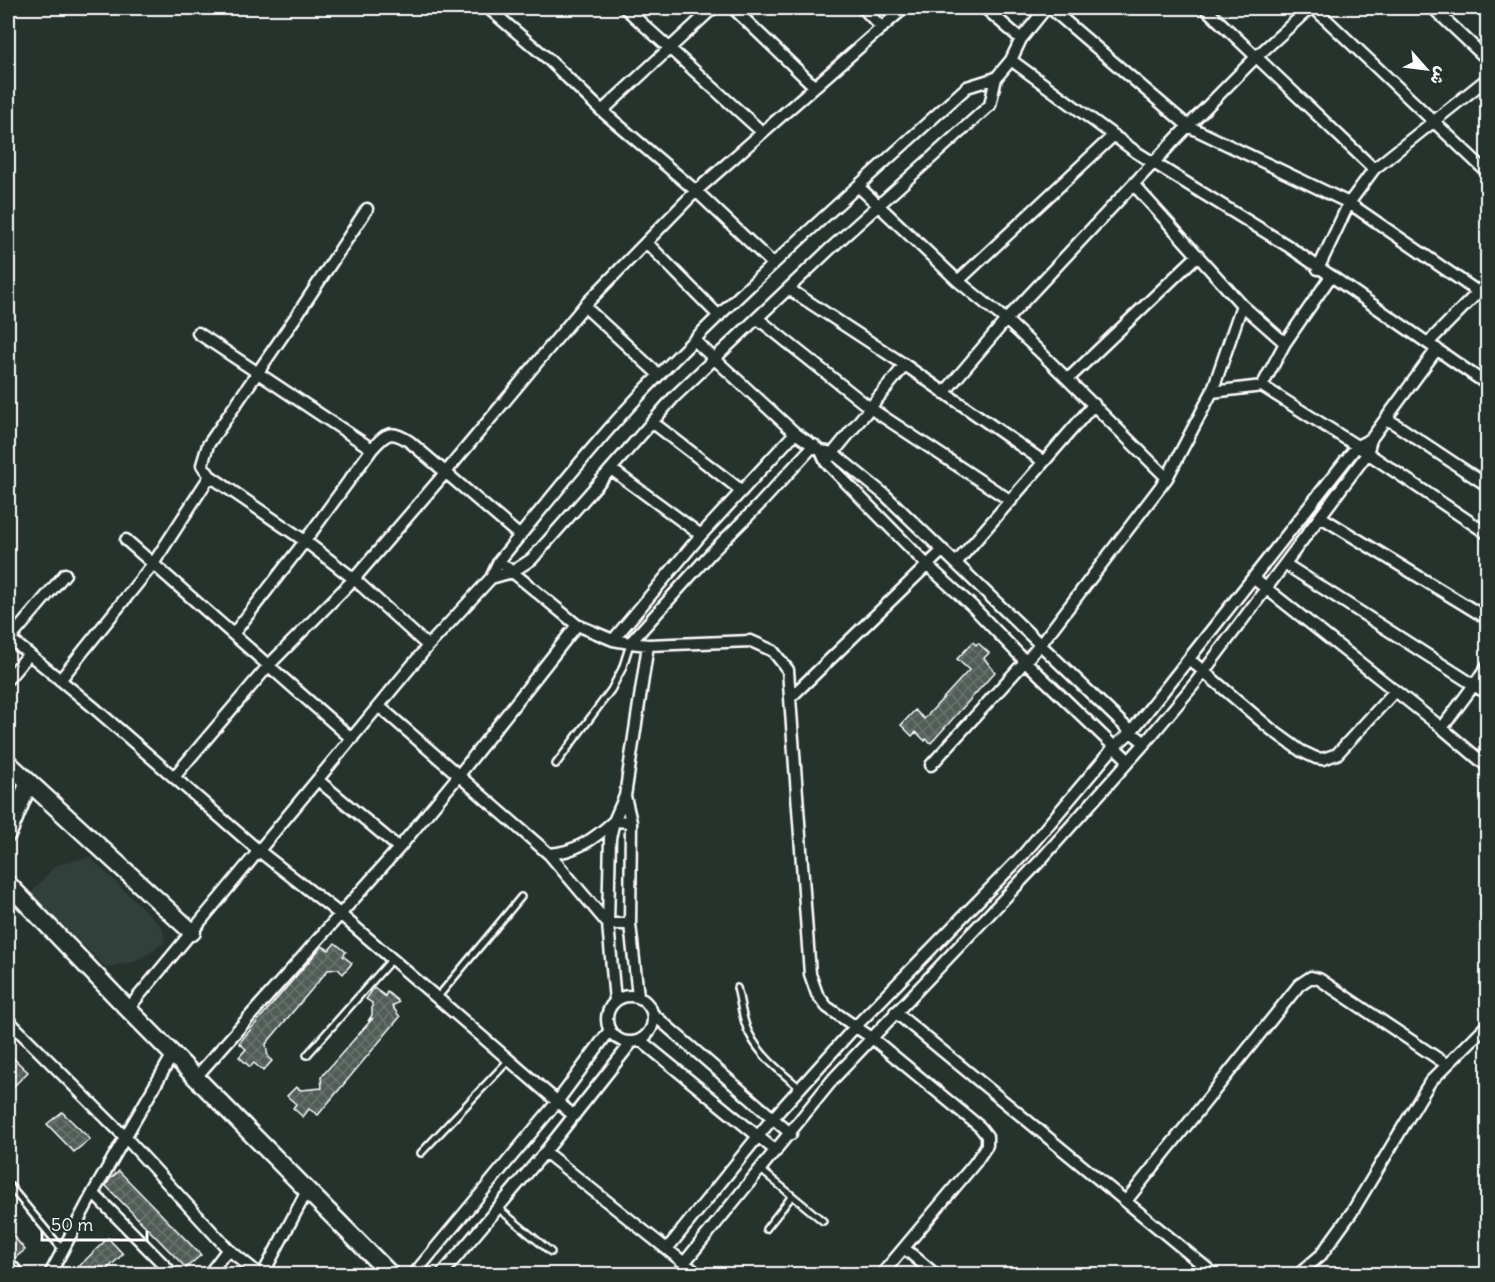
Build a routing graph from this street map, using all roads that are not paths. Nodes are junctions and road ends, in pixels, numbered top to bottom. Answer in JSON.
{"nodes":[{"id":1,"x":488,"y":8,"type":"edge"},
{"id":2,"x":625,"y":8,"type":"edge"},
{"id":3,"x":713,"y":8,"type":"edge"},
{"id":4,"x":733,"y":8,"type":"edge"},
{"id":5,"x":863,"y":8,"type":"edge"},
{"id":6,"x":904,"y":8,"type":"edge"},
{"id":7,"x":985,"y":8,"type":"edge"},
{"id":8,"x":1048,"y":8,"type":"edge"},
{"id":9,"x":1205,"y":8,"type":"edge"},
{"id":10,"x":1312,"y":8,"type":"edge"},
{"id":11,"x":1433,"y":8,"type":"edge"},
{"id":12,"x":882,"y":27,"type":"junction"},
{"id":13,"x":1021,"y":39,"type":"junction"},
{"id":14,"x":670,"y":48,"type":"junction"},
{"id":15,"x":1256,"y":57,"type":"junction"},
{"id":16,"x":1011,"y":60,"type":"junction"},
{"id":17,"x":1488,"y":60,"type":"edge"},
{"id":18,"x":996,"y":78,"type":"junction"},
{"id":19,"x":1488,"y":78,"type":"edge"},
{"id":20,"x":814,"y":86,"type":"junction"},
{"id":21,"x":602,"y":111,"type":"junction"},
{"id":22,"x":1435,"y":122,"type":"junction"},
{"id":23,"x":1188,"y":126,"type":"junction"},
{"id":24,"x":762,"y":132,"type":"junction"},
{"id":25,"x":1114,"y":135,"type":"junction"},
{"id":26,"x":1153,"y":163,"type":"junction"},
{"id":27,"x":1374,"y":169,"type":"junction"},
{"id":28,"x":1488,"y":173,"type":"edge"},
{"id":29,"x":1134,"y":185,"type":"junction"},
{"id":30,"x":858,"y":186,"type":"junction"},
{"id":31,"x":696,"y":191,"type":"junction"},
{"id":32,"x":1349,"y":203,"type":"junction"},
{"id":33,"x":879,"y":206,"type":"junction"},
{"id":34,"x":367,"y":209,"type":"dead end"},
{"id":35,"x":646,"y":243,"type":"junction"},
{"id":36,"x":1198,"y":255,"type":"junction"},
{"id":37,"x":772,"y":264,"type":"junction"},
{"id":38,"x":1318,"y":269,"type":"junction"},
{"id":39,"x":1331,"y":276,"type":"junction"},
{"id":40,"x":958,"y":281,"type":"junction"},
{"id":41,"x":1488,"y":282,"type":"edge"},
{"id":42,"x":789,"y":289,"type":"junction"},
{"id":43,"x":1478,"y":292,"type":"junction"},
{"id":44,"x":1242,"y":305,"type":"junction"},
{"id":45,"x":584,"y":306,"type":"junction"},
{"id":46,"x":719,"y":316,"type":"junction"},
{"id":47,"x":757,"y":318,"type":"junction"},
{"id":48,"x":1006,"y":320,"type":"junction"},
{"id":49,"x":198,"y":333,"type":"dead end"},
{"id":50,"x":694,"y":340,"type":"junction"},
{"id":51,"x":1285,"y":343,"type":"junction"},
{"id":52,"x":1432,"y":346,"type":"junction"},
{"id":53,"x":714,"y":358,"type":"junction"},
{"id":54,"x":905,"y":365,"type":"junction"},
{"id":55,"x":257,"y":373,"type":"junction"},
{"id":56,"x":658,"y":375,"type":"junction"},
{"id":57,"x":1068,"y":379,"type":"junction"},
{"id":58,"x":1488,"y":385,"type":"edge"},
{"id":59,"x":1262,"y":386,"type":"junction"},
{"id":60,"x":1212,"y":392,"type":"junction"},
{"id":61,"x":944,"y":393,"type":"junction"},
{"id":62,"x":1094,"y":404,"type":"junction"},
{"id":63,"x":870,"y":408,"type":"junction"},
{"id":64,"x":1386,"y":418,"type":"junction"},
{"id":65,"x":652,"y":422,"type":"junction"},
{"id":66,"x":795,"y":433,"type":"junction"},
{"id":67,"x":1371,"y":439,"type":"junction"},
{"id":68,"x":1357,"y":446,"type":"junction"},
{"id":69,"x":372,"y":449,"type":"junction"},
{"id":70,"x":823,"y":453,"type":"junction"},
{"id":71,"x":1367,"y":454,"type":"junction"},
{"id":72,"x":1044,"y":462,"type":"junction"},
{"id":73,"x":611,"y":469,"type":"junction"},
{"id":74,"x":446,"y":472,"type":"junction"},
{"id":75,"x":210,"y":476,"type":"junction"},
{"id":76,"x":1167,"y":478,"type":"junction"},
{"id":77,"x":1488,"y":486,"type":"edge"},
{"id":78,"x":742,"y":491,"type":"junction"},
{"id":79,"x":1011,"y":501,"type":"junction"},
{"id":80,"x":1321,"y":517,"type":"junction"},
{"id":81,"x":1488,"y":534,"type":"edge"},
{"id":82,"x":701,"y":535,"type":"junction"},
{"id":83,"x":520,"y":536,"type":"junction"},
{"id":84,"x":126,"y":540,"type":"dead end"},
{"id":85,"x":305,"y":541,"type":"junction"},
{"id":86,"x":943,"y":550,"type":"junction"},
{"id":87,"x":499,"y":561,"type":"junction"},
{"id":88,"x":956,"y":563,"type":"junction"},
{"id":89,"x":153,"y":564,"type":"junction"},
{"id":90,"x":1285,"y":564,"type":"junction"},
{"id":91,"x":927,"y":565,"type":"junction"},
{"id":92,"x":512,"y":572,"type":"junction"},
{"id":93,"x":65,"y":574,"type":"dead end"},
{"id":94,"x":491,"y":578,"type":"junction"},
{"id":95,"x":1253,"y":578,"type":"junction"},
{"id":96,"x":354,"y":579,"type":"junction"},
{"id":97,"x":1266,"y":589,"type":"junction"},
{"id":98,"x":1488,"y":619,"type":"edge"},
{"id":99,"x":577,"y":625,"type":"junction"},
{"id":100,"x":234,"y":633,"type":"junction"},
{"id":101,"x":9,"y":638,"type":"edge"},
{"id":102,"x":613,"y":640,"type":"junction"},
{"id":103,"x":630,"y":643,"type":"junction"},
{"id":104,"x":648,"y":645,"type":"junction"},
{"id":105,"x":1040,"y":645,"type":"junction"},
{"id":106,"x":428,"y":646,"type":"junction"},
{"id":107,"x":29,"y":654,"type":"junction"},
{"id":108,"x":1189,"y":659,"type":"junction"},
{"id":109,"x":1025,"y":661,"type":"junction"},
{"id":110,"x":269,"y":665,"type":"junction"},
{"id":111,"x":1488,"y":666,"type":"edge"},
{"id":112,"x":1204,"y":671,"type":"junction"},
{"id":113,"x":8,"y":679,"type":"edge"},
{"id":114,"x":60,"y":680,"type":"junction"},
{"id":115,"x":1474,"y":685,"type":"junction"},
{"id":116,"x":1395,"y":691,"type":"junction"},
{"id":117,"x":1488,"y":694,"type":"edge"},
{"id":118,"x":791,"y":697,"type":"junction"},
{"id":119,"x":380,"y":707,"type":"junction"},
{"id":120,"x":1442,"y":728,"type":"junction"},
{"id":121,"x":1131,"y":732,"type":"junction"},
{"id":122,"x":352,"y":739,"type":"junction"},
{"id":123,"x":1145,"y":743,"type":"junction"},
{"id":124,"x":1114,"y":747,"type":"junction"},
{"id":125,"x":1128,"y":760,"type":"junction"},
{"id":126,"x":8,"y":763,"type":"edge"},
{"id":127,"x":555,"y":764,"type":"dead end"},
{"id":128,"x":931,"y":765,"type":"dead end"},
{"id":129,"x":1488,"y":767,"type":"edge"},
{"id":130,"x":459,"y":775,"type":"junction"},
{"id":131,"x":174,"y":777,"type":"junction"},
{"id":132,"x":319,"y":781,"type":"junction"},
{"id":133,"x":29,"y":782,"type":"junction"},
{"id":134,"x":625,"y":796,"type":"junction"},
{"id":135,"x":614,"y":821,"type":"junction"},
{"id":136,"x":631,"y":822,"type":"junction"},
{"id":137,"x":8,"y":833,"type":"edge"},
{"id":138,"x":399,"y":848,"type":"junction"},
{"id":139,"x":260,"y":851,"type":"junction"},
{"id":140,"x":549,"y":854,"type":"junction"},
{"id":141,"x":8,"y":884,"type":"edge"},
{"id":142,"x":521,"y":897,"type":"dead end"},
{"id":143,"x":341,"y":915,"type":"junction"},
{"id":144,"x":608,"y":924,"type":"junction"},
{"id":145,"x":630,"y":924,"type":"junction"},
{"id":146,"x":192,"y":932,"type":"junction"},
{"id":147,"x":392,"y":959,"type":"junction"},
{"id":148,"x":737,"y":988,"type":"dead end"},
{"id":149,"x":638,"y":996,"type":"junction"},
{"id":150,"x":437,"y":998,"type":"junction"},
{"id":151,"x":615,"y":1001,"type":"junction"},
{"id":152,"x":128,"y":1010,"type":"junction"},
{"id":153,"x":896,"y":1012,"type":"junction"},
{"id":154,"x":653,"y":1014,"type":"junction"},
{"id":155,"x":8,"y":1020,"type":"edge"},
{"id":156,"x":1488,"y":1024,"type":"edge"},
{"id":157,"x":855,"y":1027,"type":"junction"},
{"id":158,"x":610,"y":1030,"type":"junction"},
{"id":159,"x":872,"y":1038,"type":"junction"},
{"id":160,"x":636,"y":1041,"type":"junction"},
{"id":161,"x":173,"y":1054,"type":"junction"},
{"id":162,"x":307,"y":1055,"type":"dead end"},
{"id":163,"x":509,"y":1060,"type":"junction"},
{"id":164,"x":1446,"y":1064,"type":"junction"},
{"id":165,"x":196,"y":1077,"type":"junction"},
{"id":166,"x":800,"y":1088,"type":"junction"},
{"id":167,"x":558,"y":1102,"type":"junction"},
{"id":168,"x":574,"y":1116,"type":"junction"},
{"id":169,"x":772,"y":1119,"type":"junction"},
{"id":170,"x":791,"y":1134,"type":"junction"},
{"id":171,"x":125,"y":1137,"type":"junction"},
{"id":172,"x":758,"y":1137,"type":"junction"},
{"id":173,"x":776,"y":1151,"type":"junction"},
{"id":174,"x":545,"y":1152,"type":"junction"},
{"id":175,"x":421,"y":1153,"type":"dead end"},
{"id":176,"x":760,"y":1170,"type":"junction"},
{"id":177,"x":8,"y":1184,"type":"edge"},
{"id":178,"x":308,"y":1189,"type":"junction"},
{"id":179,"x":93,"y":1193,"type":"junction"},
{"id":180,"x":792,"y":1196,"type":"junction"},
{"id":181,"x":1126,"y":1201,"type":"junction"},
{"id":182,"x":498,"y":1208,"type":"junction"},
{"id":183,"x":823,"y":1221,"type":"dead end"},
{"id":184,"x":766,"y":1229,"type":"dead end"},
{"id":185,"x":904,"y":1248,"type":"junction"},
{"id":186,"x":228,"y":1249,"type":"junction"},
{"id":187,"x":667,"y":1249,"type":"junction"},
{"id":188,"x":63,"y":1251,"type":"junction"},
{"id":189,"x":551,"y":1252,"type":"dead end"},
{"id":190,"x":429,"y":1257,"type":"junction"},
{"id":191,"x":8,"y":1262,"type":"edge"},
{"id":192,"x":684,"y":1263,"type":"junction"},
{"id":193,"x":445,"y":1273,"type":"edge"},
{"id":194,"x":19,"y":1275,"type":"edge"},
{"id":195,"x":50,"y":1275,"type":"edge"},
{"id":196,"x":173,"y":1275,"type":"edge"},
{"id":197,"x":208,"y":1275,"type":"edge"},
{"id":198,"x":261,"y":1275,"type":"edge"},
{"id":199,"x":390,"y":1275,"type":"edge"},
{"id":200,"x":414,"y":1275,"type":"edge"},
{"id":201,"x":698,"y":1275,"type":"edge"},
{"id":202,"x":882,"y":1275,"type":"edge"},
{"id":203,"x":935,"y":1275,"type":"edge"},
{"id":204,"x":1215,"y":1275,"type":"edge"},
{"id":205,"x":1299,"y":1275,"type":"edge"}],
"edges":[{"from":1,"to":21,"type":"street"},
{"from":2,"to":14,"type":"street"},
{"from":3,"to":14,"type":"street"},
{"from":4,"to":20,"type":"street"},
{"from":5,"to":12,"type":"street"},
{"from":6,"to":12,"type":"street"},
{"from":7,"to":13,"type":"street"},
{"from":8,"to":13,"type":"street"},
{"from":8,"to":23,"type":"street"},
{"from":9,"to":15,"type":"street"},
{"from":10,"to":15,"type":"street"},
{"from":10,"to":22,"type":"street"},
{"from":11,"to":17,"type":"street"},
{"from":12,"to":20,"type":"street"},
{"from":13,"to":16,"type":"street"},
{"from":14,"to":21,"type":"street"},
{"from":14,"to":24,"type":"street"},
{"from":15,"to":23,"type":"street"},
{"from":15,"to":27,"type":"street"},
{"from":16,"to":18,"type":"street"},
{"from":16,"to":25,"type":"street"},
{"from":18,"to":30,"type":"street"},
{"from":18,"to":33,"type":"street"},
{"from":19,"to":22,"type":"street"},
{"from":20,"to":24,"type":"street"},
{"from":21,"to":31,"type":"street"},
{"from":22,"to":27,"type":"street"},
{"from":22,"to":28,"type":"street"},
{"from":23,"to":26,"type":"street"},
{"from":23,"to":32,"type":"street"},
{"from":24,"to":31,"type":"street"},
{"from":25,"to":26,"type":"street"},
{"from":25,"to":40,"type":"street"},
{"from":26,"to":29,"type":"street"},
{"from":26,"to":38,"type":"street"},
{"from":27,"to":32,"type":"street"},
{"from":29,"to":36,"type":"street"},
{"from":29,"to":48,"type":"street"},
{"from":30,"to":33,"type":"street"},
{"from":30,"to":37,"type":"street"},
{"from":31,"to":35,"type":"street"},
{"from":31,"to":37,"type":"street"},
{"from":32,"to":38,"type":"street"},
{"from":32,"to":43,"type":"street"},
{"from":33,"to":40,"type":"street"},
{"from":33,"to":42,"type":"street"},
{"from":34,"to":55,"type":"street"},
{"from":35,"to":45,"type":"street"},
{"from":35,"to":46,"type":"street"},
{"from":36,"to":44,"type":"street"},
{"from":36,"to":57,"type":"street"},
{"from":37,"to":46,"type":"street"},
{"from":38,"to":39,"type":"street"},
{"from":39,"to":51,"type":"street"},
{"from":39,"to":52,"type":"street"},
{"from":40,"to":48,"type":"street"},
{"from":41,"to":43,"type":"street"},
{"from":42,"to":47,"type":"street"},
{"from":42,"to":54,"type":"street"},
{"from":43,"to":52,"type":"street"},
{"from":44,"to":51,"type":"street"},
{"from":44,"to":60,"type":"street"},
{"from":45,"to":56,"type":"street"},
{"from":45,"to":74,"type":"street"},
{"from":46,"to":50,"type":"street"},
{"from":47,"to":53,"type":"street"},
{"from":47,"to":63,"type":"street"},
{"from":48,"to":57,"type":"street"},
{"from":48,"to":61,"type":"street"},
{"from":49,"to":55,"type":"street"},
{"from":50,"to":53,"type":"street"},
{"from":50,"to":56,"type":"street"},
{"from":51,"to":59,"type":"street"},
{"from":52,"to":58,"type":"street"},
{"from":52,"to":64,"type":"street"},
{"from":53,"to":65,"type":"street"},
{"from":53,"to":66,"type":"street"},
{"from":54,"to":61,"type":"street"},
{"from":54,"to":63,"type":"street"},
{"from":55,"to":69,"type":"street"},
{"from":55,"to":75,"type":"street"},
{"from":56,"to":83,"type":"street"},
{"from":57,"to":62,"type":"street"},
{"from":59,"to":60,"type":"street"},
{"from":59,"to":68,"type":"street"},
{"from":60,"to":76,"type":"street"},
{"from":61,"to":72,"type":"street"},
{"from":62,"to":72,"type":"street"},
{"from":62,"to":76,"type":"street"},
{"from":63,"to":70,"type":"street"},
{"from":63,"to":79,"type":"street"},
{"from":64,"to":67,"type":"street"},
{"from":64,"to":77,"type":"street"},
{"from":65,"to":73,"type":"street"},
{"from":65,"to":78,"type":"street"},
{"from":66,"to":70,"type":"street"},
{"from":66,"to":78,"type":"street"},
{"from":67,"to":68,"type":"street"},
{"from":67,"to":71,"type":"street"},
{"from":68,"to":71,"type":"street"},
{"from":68,"to":95,"type":"street"},
{"from":69,"to":74,"type":"street"},
{"from":69,"to":85,"type":"street"},
{"from":70,"to":86,"type":"street"},
{"from":70,"to":91,"type":"street"},
{"from":70,"to":103,"type":"street"},
{"from":71,"to":80,"type":"street"},
{"from":71,"to":81,"type":"street"},
{"from":72,"to":79,"type":"street"},
{"from":73,"to":82,"type":"street"},
{"from":73,"to":92,"type":"street"},
{"from":74,"to":83,"type":"street"},
{"from":74,"to":96,"type":"street"},
{"from":75,"to":85,"type":"street"},
{"from":75,"to":89,"type":"street"},
{"from":76,"to":105,"type":"street"},
{"from":78,"to":82,"type":"street"},
{"from":79,"to":88,"type":"street"},
{"from":80,"to":90,"type":"street"},
{"from":80,"to":98,"type":"street"},
{"from":82,"to":102,"type":"street"},
{"from":83,"to":87,"type":"street"},
{"from":84,"to":89,"type":"street"},
{"from":85,"to":96,"type":"street"},
{"from":85,"to":100,"type":"street"},
{"from":86,"to":88,"type":"street"},
{"from":86,"to":91,"type":"street"},
{"from":87,"to":92,"type":"street"},
{"from":87,"to":94,"type":"street"},
{"from":88,"to":105,"type":"street"},
{"from":89,"to":100,"type":"street"},
{"from":89,"to":114,"type":"street"},
{"from":90,"to":97,"type":"street"},
{"from":90,"to":115,"type":"street"},
{"from":91,"to":109,"type":"street"},
{"from":91,"to":118,"type":"street"},
{"from":92,"to":94,"type":"street"},
{"from":92,"to":99,"type":"street"},
{"from":93,"to":101,"type":"street"},
{"from":94,"to":106,"type":"street"},
{"from":95,"to":97,"type":"street"},
{"from":95,"to":108,"type":"street"},
{"from":96,"to":106,"type":"street"},
{"from":96,"to":110,"type":"street"},
{"from":97,"to":112,"type":"street"},
{"from":97,"to":116,"type":"street"},
{"from":99,"to":102,"type":"street"},
{"from":99,"to":130,"type":"street"},
{"from":100,"to":110,"type":"street"},
{"from":101,"to":107,"type":"street"},
{"from":102,"to":103,"type":"street"},
{"from":103,"to":104,"type":"street"},
{"from":103,"to":127,"type":"lane"},
{"from":104,"to":118,"type":"street"},
{"from":104,"to":134,"type":"street"},
{"from":105,"to":109,"type":"street"},
{"from":105,"to":121,"type":"street"},
{"from":106,"to":119,"type":"street"},
{"from":107,"to":113,"type":"street"},
{"from":107,"to":114,"type":"street"},
{"from":108,"to":112,"type":"street"},
{"from":108,"to":121,"type":"street"},
{"from":109,"to":124,"type":"street"},
{"from":109,"to":128,"type":"street"},
{"from":110,"to":122,"type":"street"},
{"from":110,"to":131,"type":"street"},
{"from":111,"to":115,"type":"street"},
{"from":112,"to":116,"type":"street"},
{"from":112,"to":123,"type":"street"},
{"from":114,"to":131,"type":"street"},
{"from":115,"to":117,"type":"street"},
{"from":115,"to":120,"type":"street"},
{"from":116,"to":120,"type":"street"},
{"from":118,"to":157,"type":"street"},
{"from":119,"to":122,"type":"street"},
{"from":119,"to":130,"type":"street"},
{"from":120,"to":129,"type":"street"},
{"from":121,"to":123,"type":"street"},
{"from":121,"to":124,"type":"street"},
{"from":122,"to":132,"type":"street"},
{"from":123,"to":125,"type":"street"},
{"from":124,"to":125,"type":"street"},
{"from":124,"to":157,"type":"street"},
{"from":125,"to":153,"type":"street"},
{"from":126,"to":133,"type":"street"},
{"from":130,"to":138,"type":"street"},
{"from":130,"to":140,"type":"street"},
{"from":131,"to":139,"type":"street"},
{"from":132,"to":138,"type":"street"},
{"from":132,"to":139,"type":"street"},
{"from":133,"to":137,"type":"street"},
{"from":133,"to":146,"type":"street"},
{"from":134,"to":135,"type":"street"},
{"from":134,"to":136,"type":"street"},
{"from":135,"to":136,"type":"street"},
{"from":135,"to":140,"type":"street"},
{"from":135,"to":144,"type":"street"},
{"from":136,"to":145,"type":"street"},
{"from":138,"to":143,"type":"street"},
{"from":139,"to":143,"type":"street"},
{"from":139,"to":146,"type":"street"},
{"from":140,"to":144,"type":"street"},
{"from":141,"to":152,"type":"street"},
{"from":142,"to":150,"type":"lane"},
{"from":143,"to":147,"type":"street"},
{"from":143,"to":165,"type":"street"},
{"from":144,"to":145,"type":"street"},
{"from":144,"to":151,"type":"street"},
{"from":145,"to":149,"type":"street"},
{"from":146,"to":152,"type":"street"},
{"from":147,"to":150,"type":"street"},
{"from":147,"to":162,"type":"lane"},
{"from":148,"to":166,"type":"lane"},
{"from":149,"to":151,"type":"street"},
{"from":149,"to":154,"type":"street"},
{"from":150,"to":163,"type":"street"},
{"from":151,"to":158,"type":"street"},
{"from":152,"to":161,"type":"street"},
{"from":153,"to":159,"type":"street"},
{"from":153,"to":181,"type":"street"},
{"from":154,"to":160,"type":"street"},
{"from":154,"to":169,"type":"street"},
{"from":155,"to":171,"type":"street"},
{"from":156,"to":164,"type":"street"},
{"from":157,"to":159,"type":"street"},
{"from":157,"to":166,"type":"street"},
{"from":158,"to":160,"type":"street"},
{"from":158,"to":167,"type":"street"},
{"from":159,"to":170,"type":"street"},
{"from":159,"to":185,"type":"street"},
{"from":160,"to":168,"type":"street"},
{"from":160,"to":172,"type":"street"},
{"from":161,"to":165,"type":"street"},
{"from":161,"to":171,"type":"street"},
{"from":163,"to":167,"type":"street"},
{"from":163,"to":175,"type":"lane"},
{"from":164,"to":181,"type":"street"},
{"from":164,"to":205,"type":"street"},
{"from":165,"to":178,"type":"street"},
{"from":166,"to":169,"type":"street"},
{"from":167,"to":168,"type":"street"},
{"from":167,"to":190,"type":"street"},
{"from":168,"to":174,"type":"street"},
{"from":169,"to":170,"type":"street"},
{"from":169,"to":172,"type":"street"},
{"from":170,"to":173,"type":"street"},
{"from":171,"to":179,"type":"street"},
{"from":171,"to":186,"type":"street"},
{"from":172,"to":173,"type":"street"},
{"from":172,"to":187,"type":"street"},
{"from":173,"to":176,"type":"street"},
{"from":174,"to":182,"type":"street"},
{"from":174,"to":187,"type":"street"},
{"from":176,"to":180,"type":"lane"},
{"from":176,"to":192,"type":"street"},
{"from":177,"to":188,"type":"lane"},
{"from":178,"to":198,"type":"street"},
{"from":178,"to":199,"type":"street"},
{"from":179,"to":188,"type":"street"},
{"from":179,"to":196,"type":"street"},
{"from":180,"to":183,"type":"lane"},
{"from":180,"to":184,"type":"lane"},
{"from":181,"to":204,"type":"street"},
{"from":182,"to":189,"type":"lane"},
{"from":182,"to":193,"type":"street"},
{"from":185,"to":202,"type":"street"},
{"from":185,"to":203,"type":"street"},
{"from":186,"to":197,"type":"street"},
{"from":186,"to":198,"type":"street"},
{"from":187,"to":192,"type":"street"},
{"from":188,"to":195,"type":"street"},
{"from":190,"to":193,"type":"street"},
{"from":190,"to":200,"type":"street"},
{"from":191,"to":194,"type":"street"},
{"from":192,"to":201,"type":"street"}]}
